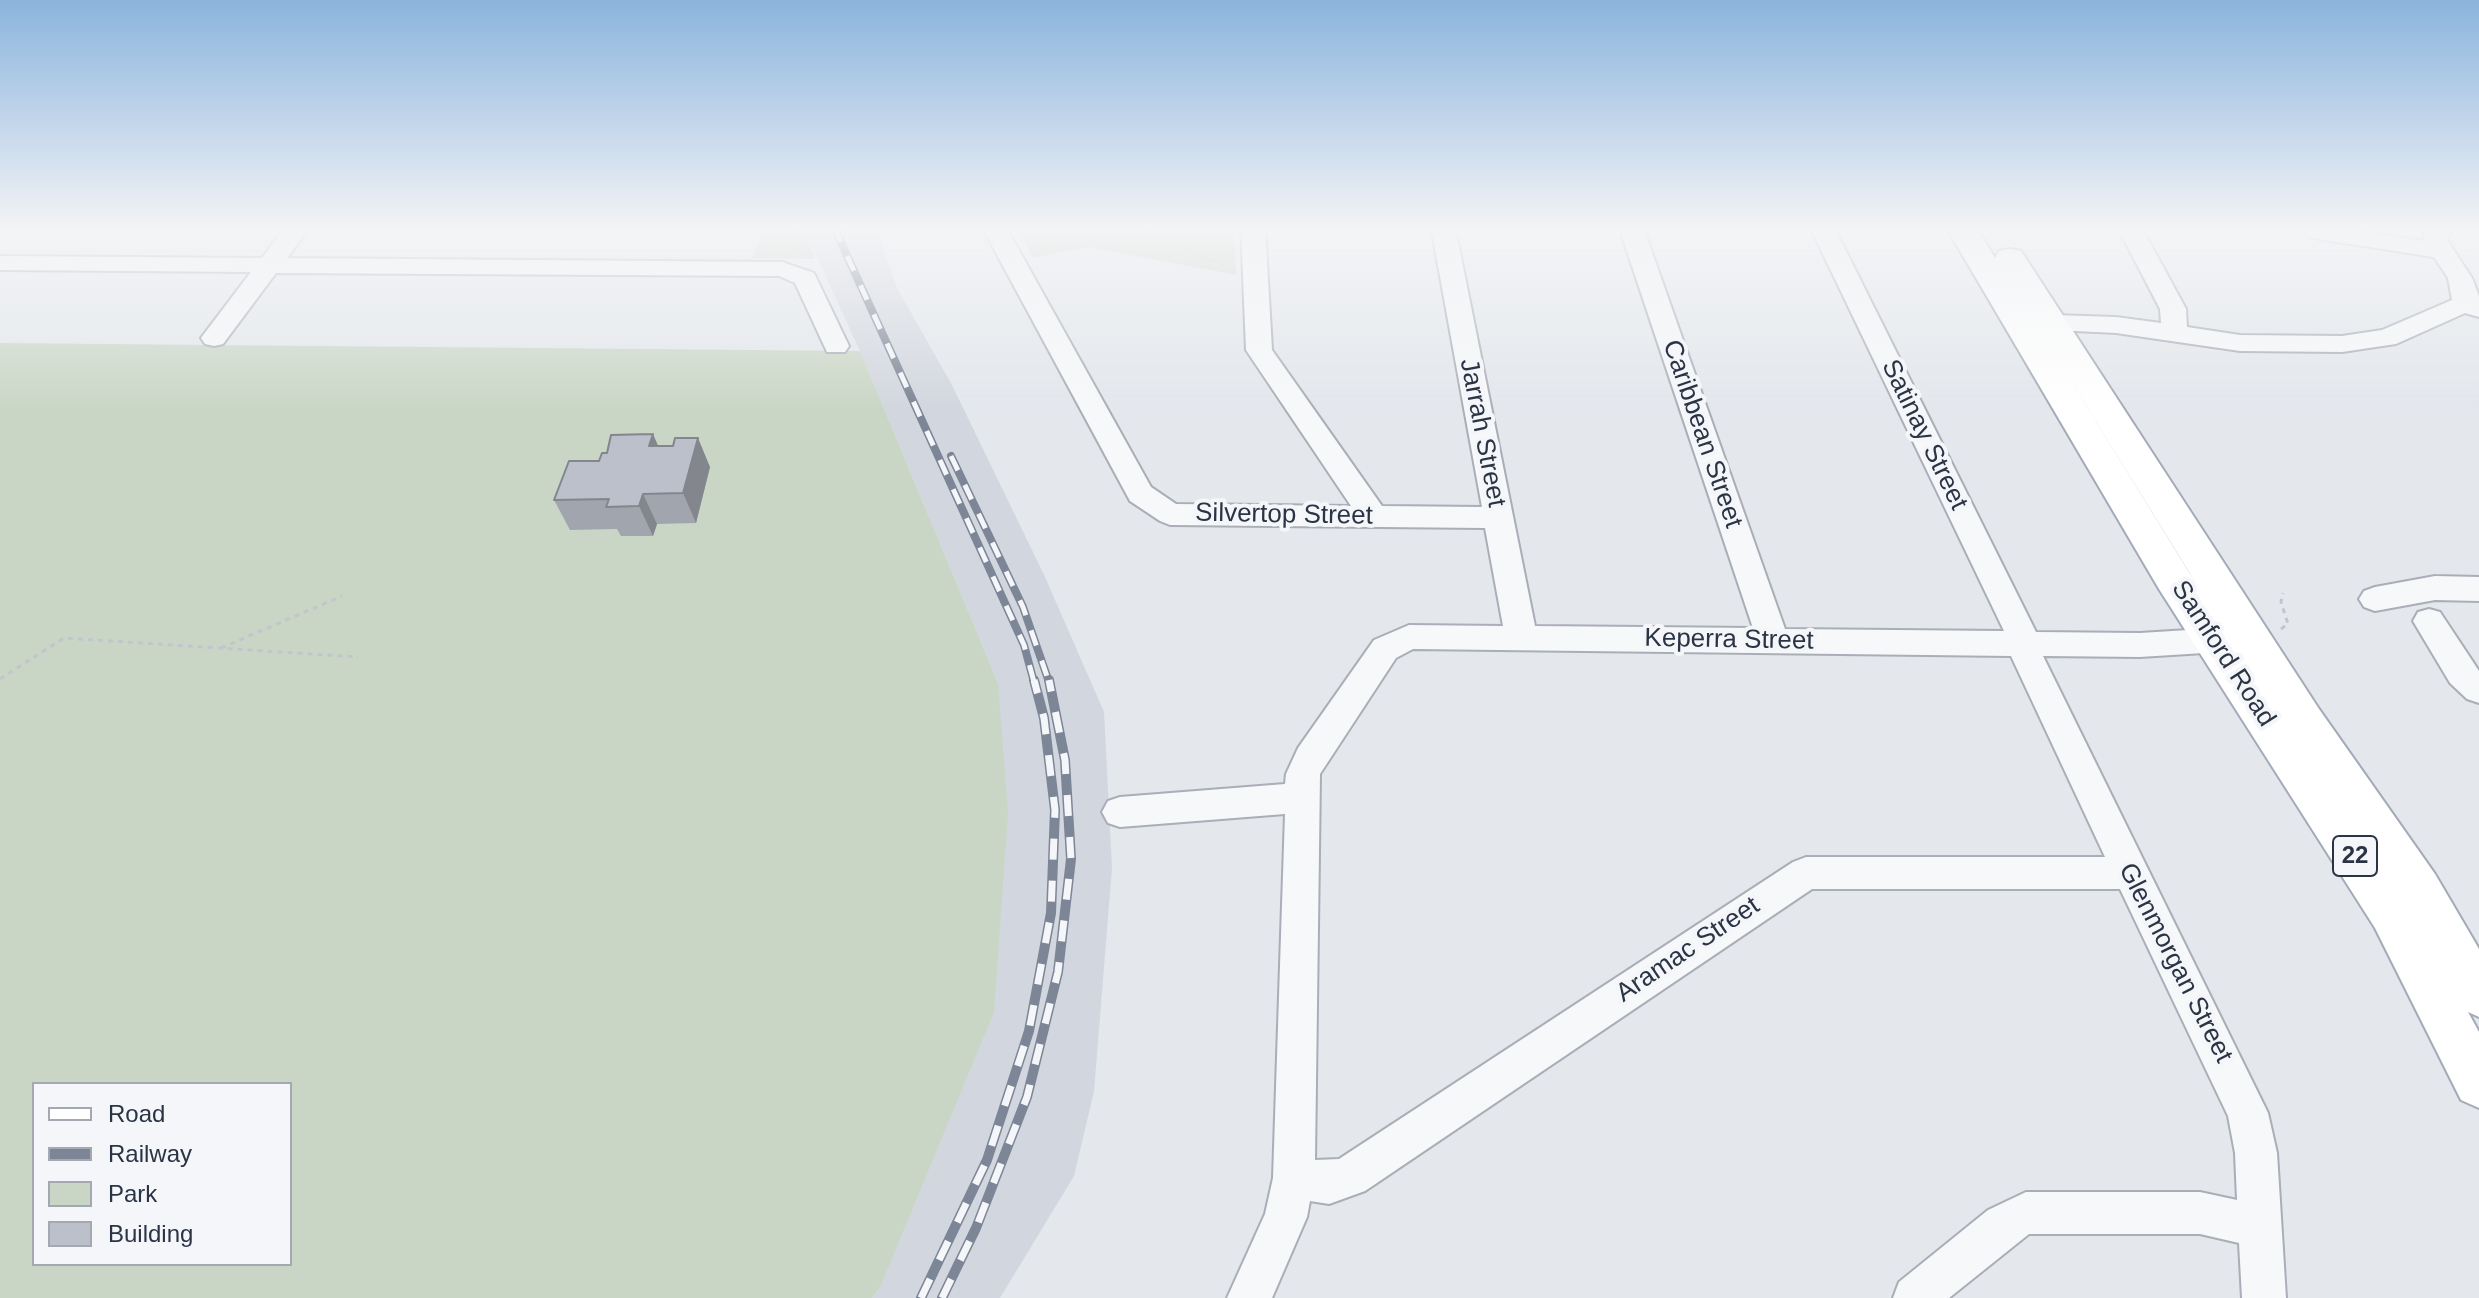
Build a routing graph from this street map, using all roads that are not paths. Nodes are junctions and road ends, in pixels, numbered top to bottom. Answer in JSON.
{"nodes":[{"id":1,"x":253,"y":288,"type":"edge"},
{"id":2,"x":809,"y":288,"type":"edge"},
{"id":3,"x":1027,"y":288,"type":"edge"},
{"id":4,"x":1256,"y":288,"type":"edge"},
{"id":5,"x":1454,"y":288,"type":"edge"},
{"id":6,"x":1652,"y":288,"type":"edge"},
{"id":7,"x":1852,"y":288,"type":"edge"},
{"id":8,"x":2008,"y":288,"type":"edge"},
{"id":9,"x":2018,"y":288,"type":"edge"},
{"id":10,"x":2162,"y":288,"type":"edge"},
{"id":11,"x":2463,"y":288,"type":"edge"},
{"id":12,"x":2471,"y":307,"type":"edge"},
{"id":13,"x":2034,"y":322,"type":"junction"},
{"id":14,"x":2174,"y":333,"type":"junction"},
{"id":15,"x":214,"y":338,"type":"dead end"},
{"id":16,"x":836,"y":346,"type":"dead end"},
{"id":17,"x":1373,"y":516,"type":"junction"},
{"id":18,"x":1498,"y":518,"type":"junction"},
{"id":19,"x":2479,"y":589,"type":"edge"},
{"id":20,"x":2375,"y":599,"type":"dead end"},
{"id":21,"x":2429,"y":621,"type":"dead end"},
{"id":22,"x":2245,"y":636,"type":"junction"},
{"id":23,"x":1521,"y":638,"type":"junction"},
{"id":24,"x":1773,"y":640,"type":"junction"},
{"id":25,"x":2022,"y":644,"type":"junction"},
{"id":26,"x":2479,"y":690,"type":"edge"},
{"id":27,"x":1301,"y":798,"type":"junction"},
{"id":28,"x":1120,"y":812,"type":"dead end"},
{"id":29,"x":2129,"y":873,"type":"junction"},
{"id":30,"x":2470,"y":998,"type":"edge"},
{"id":31,"x":2479,"y":1083,"type":"edge"},
{"id":32,"x":1294,"y":1178,"type":"junction"},
{"id":33,"x":2261,"y":1227,"type":"junction"},
{"id":34,"x":1249,"y":1298,"type":"edge"},
{"id":35,"x":1915,"y":1298,"type":"edge"},
{"id":36,"x":2264,"y":1298,"type":"edge"}],
"edges":[{"from":1,"to":15,"type":"street"},
{"from":2,"to":16,"type":"street"},
{"from":3,"to":17,"type":"street","name":"Silvertop Street"},
{"from":4,"to":17,"type":"street"},
{"from":5,"to":18,"type":"street","name":"Jarrah Street"},
{"from":6,"to":24,"type":"street","name":"Caribbean Street"},
{"from":7,"to":25,"type":"street","name":"Satinay Street"},
{"from":8,"to":13,"type":"main road","name":"Samford Road","number":"22"},
{"from":9,"to":13,"type":"main road","name":"Samford Road","number":"22"},
{"from":10,"to":14,"type":"street"},
{"from":11,"to":12,"type":"street"},
{"from":12,"to":14,"type":"street"},
{"from":13,"to":14,"type":"street"},
{"from":13,"to":22,"type":"main road","name":"Samford Road","number":"22"},
{"from":17,"to":18,"type":"street","name":"Silvertop Street"},
{"from":18,"to":23,"type":"street","name":"Jarrah Street"},
{"from":19,"to":20,"type":"street"},
{"from":21,"to":26,"type":"street"},
{"from":22,"to":25,"type":"street","name":"Keperra Street"},
{"from":22,"to":30,"type":"main road","name":"Samford Road","number":"22"},
{"from":23,"to":24,"type":"street","name":"Keperra Street"},
{"from":23,"to":27,"type":"street","name":"Keperra Street"},
{"from":24,"to":25,"type":"street","name":"Keperra Street"},
{"from":25,"to":29,"type":"street","name":"Glenmorgan Street"},
{"from":27,"to":28,"type":"street"},
{"from":27,"to":32,"type":"street","name":"Keperra Street"},
{"from":29,"to":32,"type":"street","name":"Aramac Street"},
{"from":29,"to":33,"type":"street","name":"Glenmorgan Street"},
{"from":30,"to":31,"type":"main road","name":"Samford Road","number":"22"},
{"from":32,"to":34,"type":"street","name":"Keperra Street"},
{"from":33,"to":35,"type":"street"},
{"from":33,"to":36,"type":"street","name":"Glenmorgan Street"}]}
